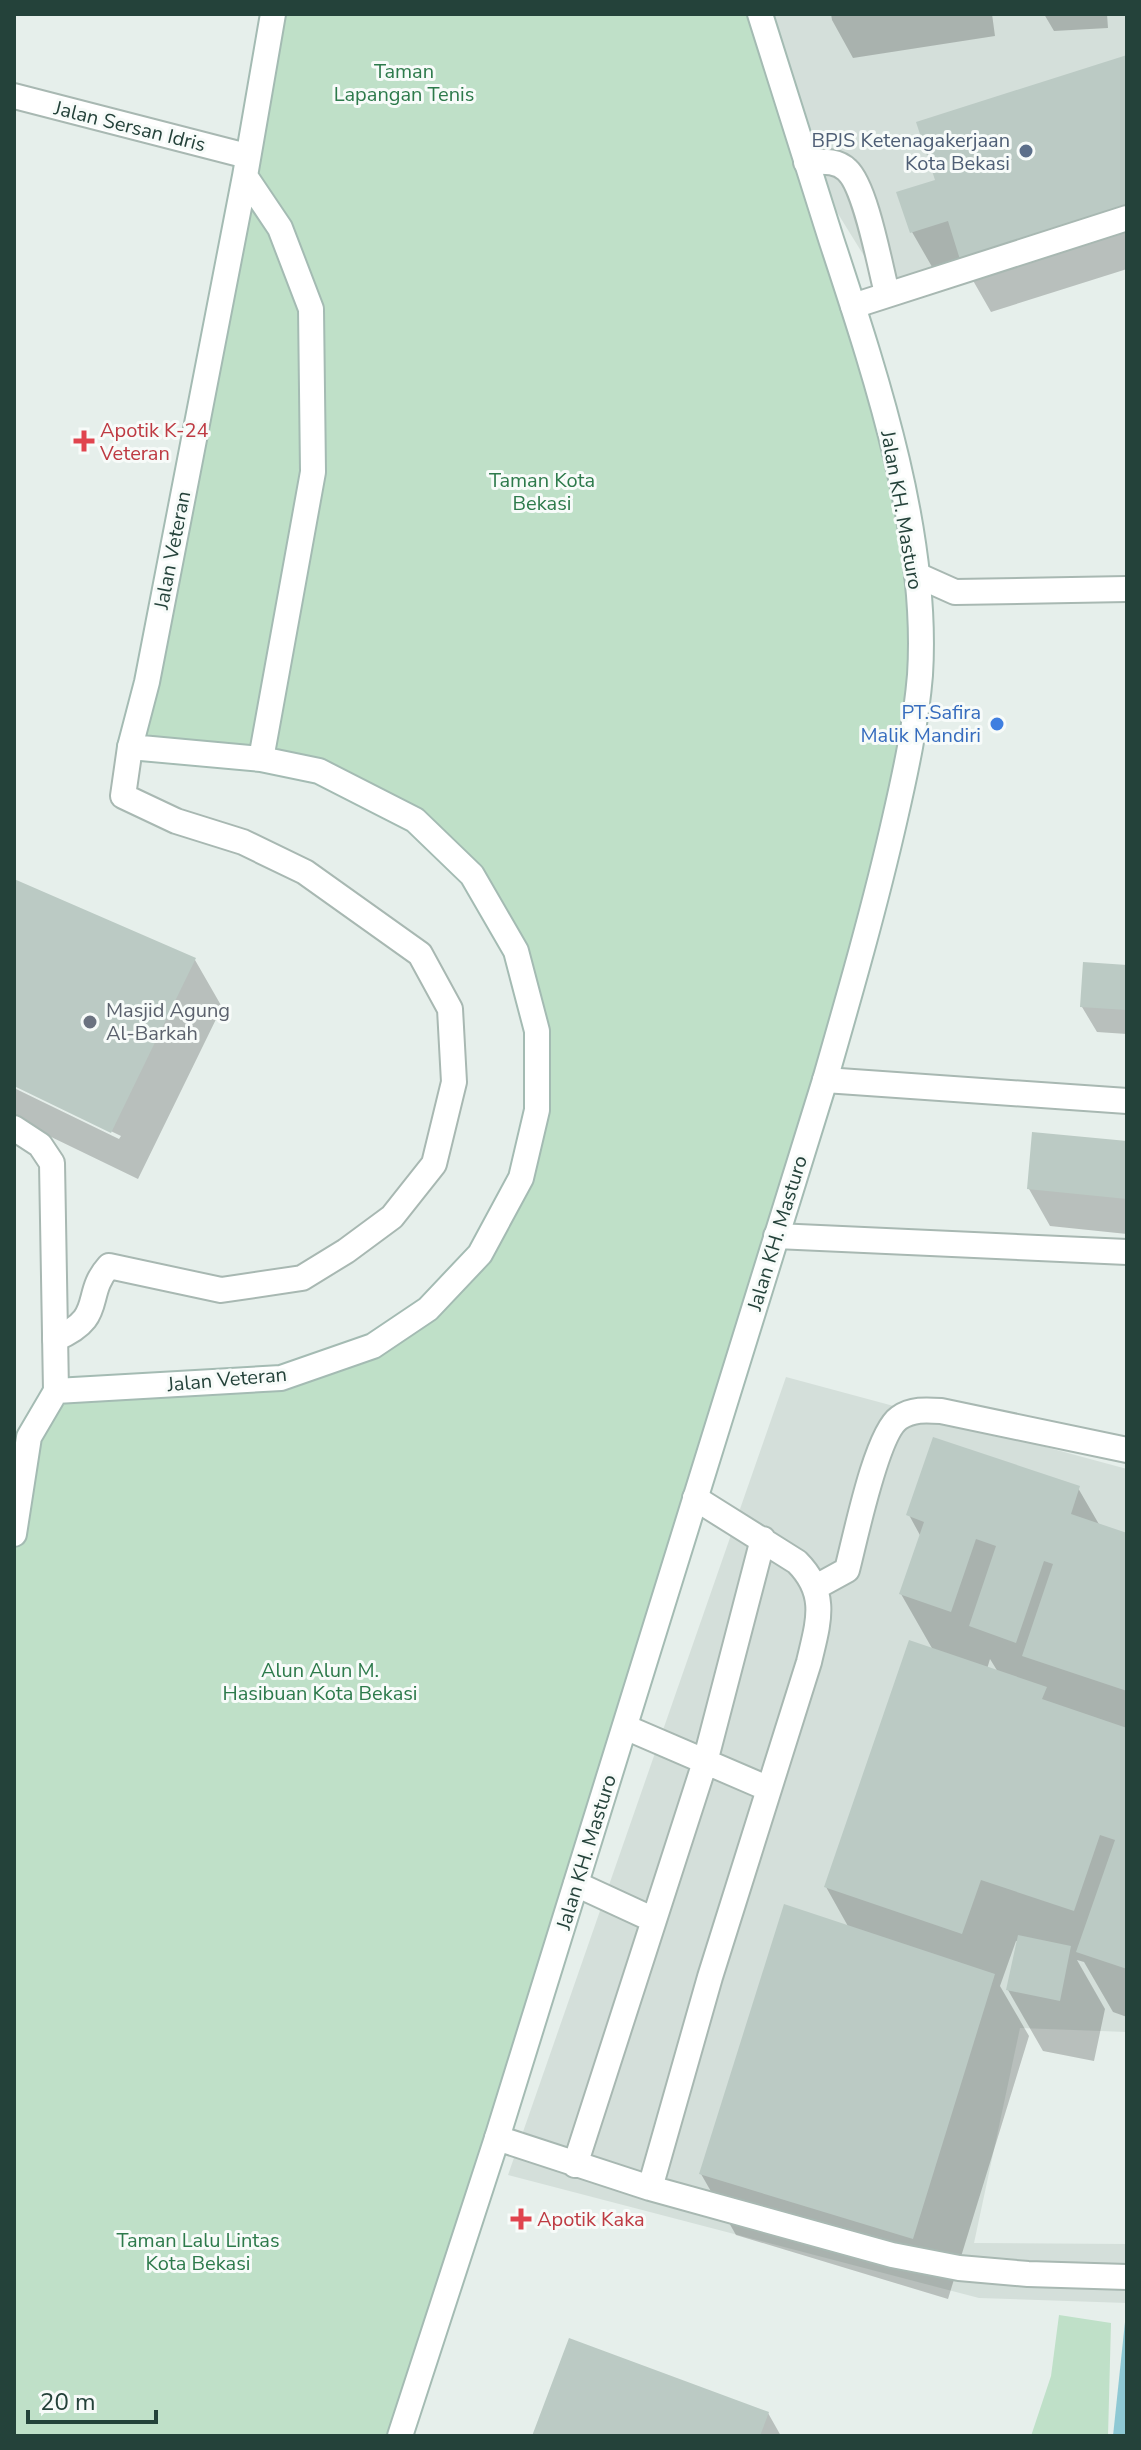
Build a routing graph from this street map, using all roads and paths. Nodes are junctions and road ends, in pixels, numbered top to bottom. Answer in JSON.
{"nodes":[{"id":1,"x":273,"y":14,"type":"edge"},
{"id":2,"x":760,"y":14,"type":"edge"},
{"id":3,"x":14,"y":96,"type":"edge"},
{"id":4,"x":806,"y":162,"type":"junction"},
{"id":5,"x":246,"y":166,"type":"junction"},
{"id":6,"x":1127,"y":218,"type":"edge"},
{"id":7,"x":887,"y":293,"type":"junction"},
{"id":8,"x":853,"y":306,"type":"junction"},
{"id":9,"x":917,"y":575,"type":"junction"},
{"id":10,"x":1127,"y":589,"type":"edge"},
{"id":11,"x":130,"y":747,"type":"junction"},
{"id":12,"x":261,"y":759,"type":"junction"},
{"id":13,"x":825,"y":1080,"type":"junction"},
{"id":14,"x":1127,"y":1101,"type":"edge"},
{"id":15,"x":14,"y":1128,"type":"edge"},
{"id":16,"x":776,"y":1236,"type":"junction"},
{"id":17,"x":1127,"y":1252,"type":"edge"},
{"id":18,"x":55,"y":1339,"type":"junction"},
{"id":19,"x":56,"y":1391,"type":"junction"},
{"id":20,"x":1127,"y":1450,"type":"edge"},
{"id":21,"x":695,"y":1498,"type":"junction"},
{"id":22,"x":14,"y":1534,"type":"edge"},
{"id":23,"x":763,"y":1539,"type":"junction"},
{"id":24,"x":816,"y":1587,"type":"junction"},
{"id":25,"x":625,"y":1727,"type":"junction"},
{"id":26,"x":705,"y":1762,"type":"junction"},
{"id":27,"x":769,"y":1789,"type":"junction"},
{"id":28,"x":576,"y":1884,"type":"junction"},
{"id":29,"x":654,"y":1920,"type":"junction"},
{"id":30,"x":497,"y":2138,"type":"junction"},
{"id":31,"x":575,"y":2165,"type":"junction"},
{"id":32,"x":650,"y":2188,"type":"junction"},
{"id":33,"x":1127,"y":2277,"type":"edge"},
{"id":34,"x":400,"y":2436,"type":"edge"}],
"edges":[{"from":1,"to":5,"type":"street","name":"Jalan Veteran"},
{"from":2,"to":4,"type":"street","name":"Jalan KH. Masturo"},
{"from":3,"to":5,"type":"street","name":"Jalan Sersan Idris"},
{"from":4,"to":7,"type":"street"},
{"from":4,"to":8,"type":"street","name":"Jalan KH. Masturo"},
{"from":5,"to":11,"type":"street","name":"Jalan Veteran"},
{"from":5,"to":12,"type":"street"},
{"from":6,"to":7,"type":"street"},
{"from":7,"to":8,"type":"street"},
{"from":8,"to":9,"type":"street","name":"Jalan KH. Masturo"},
{"from":9,"to":10,"type":"street"},
{"from":9,"to":13,"type":"street","name":"Jalan KH. Masturo"},
{"from":11,"to":12,"type":"street","name":"Jalan Veteran"},
{"from":11,"to":18,"type":"street"},
{"from":12,"to":19,"type":"street","name":"Jalan Veteran"},
{"from":13,"to":14,"type":"street"},
{"from":13,"to":16,"type":"street","name":"Jalan KH. Masturo"},
{"from":15,"to":18,"type":"street"},
{"from":16,"to":17,"type":"street"},
{"from":16,"to":21,"type":"street","name":"Jalan KH. Masturo"},
{"from":18,"to":19,"type":"street"},
{"from":19,"to":22,"type":"street"},
{"from":20,"to":24,"type":"street"},
{"from":21,"to":23,"type":"street"},
{"from":21,"to":25,"type":"street","name":"Jalan KH. Masturo"},
{"from":23,"to":24,"type":"street"},
{"from":23,"to":26,"type":"street"},
{"from":24,"to":27,"type":"street"},
{"from":25,"to":26,"type":"street"},
{"from":25,"to":28,"type":"street","name":"Jalan KH. Masturo"},
{"from":26,"to":27,"type":"street"},
{"from":26,"to":29,"type":"street"},
{"from":27,"to":32,"type":"street"},
{"from":28,"to":29,"type":"street"},
{"from":28,"to":30,"type":"street","name":"Jalan KH. Masturo"},
{"from":29,"to":31,"type":"street"},
{"from":30,"to":31,"type":"street"},
{"from":30,"to":34,"type":"street","name":"Jalan KH. Masturo"},
{"from":31,"to":32,"type":"street"},
{"from":32,"to":33,"type":"street"}]}
